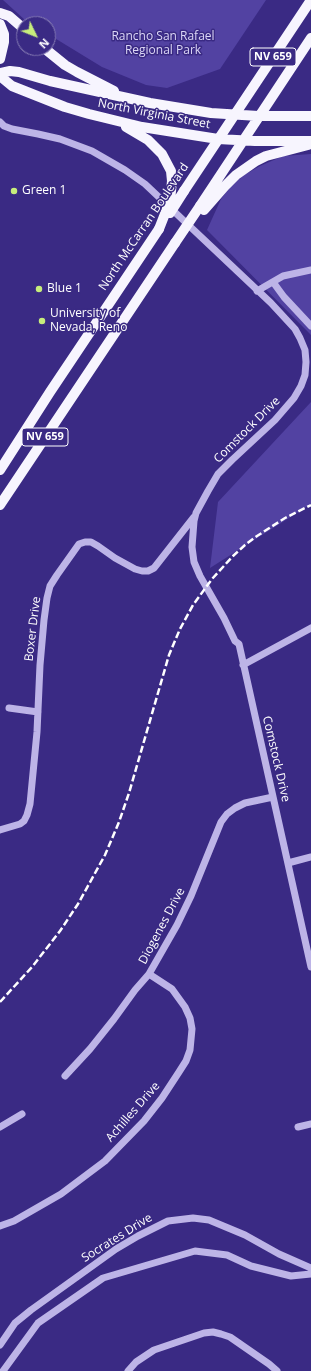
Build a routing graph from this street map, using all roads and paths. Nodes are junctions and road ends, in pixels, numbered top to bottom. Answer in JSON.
{"nodes":[{"id":1,"x":311,"y":0,"type":"edge"},
{"id":2,"x":0,"y":13,"type":"edge"},
{"id":3,"x":16,"y":22,"type":"edge"},
{"id":4,"x":0,"y":24,"type":"edge"},
{"id":5,"x":311,"y":38,"type":"edge"},
{"id":6,"x":54,"y":56,"type":"edge"},
{"id":7,"x":0,"y":58,"type":"edge"},
{"id":8,"x":0,"y":73,"type":"edge"},
{"id":9,"x":0,"y":76,"type":"edge"},
{"id":10,"x":127,"y":97,"type":"junction"},
{"id":11,"x":235,"y":115,"type":"junction"},
{"id":12,"x":258,"y":116,"type":"junction"},
{"id":13,"x":311,"y":116,"type":"edge"},
{"id":14,"x":115,"y":121,"type":"junction"},
{"id":15,"x":0,"y":122,"type":"edge"},
{"id":16,"x":218,"y":139,"type":"junction"},
{"id":17,"x":242,"y":140,"type":"junction"},
{"id":18,"x":311,"y":141,"type":"edge"},
{"id":19,"x":311,"y":144,"type":"edge"},
{"id":20,"x":202,"y":208,"type":"junction"},
{"id":21,"x":159,"y":229,"type":"junction"},
{"id":22,"x":311,"y":270,"type":"edge"},
{"id":23,"x":273,"y":282,"type":"junction"},
{"id":24,"x":258,"y":291,"type":"junction"},
{"id":25,"x":311,"y":326,"type":"edge"},
{"id":26,"x":0,"y":470,"type":"edge"},
{"id":27,"x":0,"y":505,"type":"edge"},
{"id":28,"x":196,"y":513,"type":"junction"},
{"id":29,"x":311,"y":628,"type":"edge"},
{"id":30,"x":243,"y":665,"type":"junction"},
{"id":31,"x":9,"y":708,"type":"dead end"},
{"id":32,"x":38,"y":712,"type":"junction"},
{"id":33,"x":273,"y":797,"type":"junction"},
{"id":34,"x":0,"y":830,"type":"edge"},
{"id":35,"x":311,"y":857,"type":"edge"},
{"id":36,"x":288,"y":863,"type":"junction"},
{"id":37,"x":311,"y":967,"type":"edge"},
{"id":38,"x":149,"y":974,"type":"junction"},
{"id":39,"x":65,"y":1076,"type":"dead end"},
{"id":40,"x":22,"y":1114,"type":"dead end"},
{"id":41,"x":311,"y":1124,"type":"edge"},
{"id":42,"x":0,"y":1127,"type":"edge"},
{"id":43,"x":298,"y":1127,"type":"dead end"},
{"id":44,"x":0,"y":1226,"type":"edge"},
{"id":45,"x":311,"y":1268,"type":"edge"},
{"id":46,"x":311,"y":1274,"type":"edge"},
{"id":47,"x":0,"y":1346,"type":"edge"},
{"id":48,"x":3,"y":1371,"type":"edge"},
{"id":49,"x":128,"y":1371,"type":"edge"},
{"id":50,"x":277,"y":1371,"type":"edge"}],
"edges":[{"from":1,"to":11,"type":"main road","name":"North McCarran Boulevard","number":"NV 659"},
{"from":2,"to":3,"type":"main road"},
{"from":4,"to":7,"type":"main road"},
{"from":5,"to":12,"type":"main road","number":"NV 659"},
{"from":6,"to":10,"type":"main road"},
{"from":8,"to":10,"type":"main road","name":"North Virginia Street"},
{"from":9,"to":14,"type":"main road","name":"North Virginia Street"},
{"from":10,"to":11,"type":"main road","name":"North Virginia Street"},
{"from":11,"to":12,"type":"main road","name":"North Virginia Street"},
{"from":11,"to":16,"type":"main road","name":"North McCarran Boulevard","number":"NV 659"},
{"from":12,"to":13,"type":"main road","name":"North Virginia Street"},
{"from":12,"to":17,"type":"main road","number":"NV 659"},
{"from":14,"to":16,"type":"main road","name":"North Virginia Street"},
{"from":14,"to":21,"type":"main road","bridge":true},
{"from":15,"to":24,"type":"street","name":"Comstock Drive"},
{"from":16,"to":17,"type":"main road","name":"North Virginia Street"},
{"from":16,"to":21,"type":"main road","name":"North McCarran Boulevard","number":"NV 659","bridge":true},
{"from":17,"to":18,"type":"main road","name":"North Virginia Street"},
{"from":17,"to":20,"type":"main road","number":"NV 659"},
{"from":19,"to":20,"type":"main road"},
{"from":20,"to":27,"type":"main road","number":"NV 659","bridge":true},
{"from":21,"to":26,"type":"main road","name":"North McCarran Boulevard","number":"NV 659"},
{"from":22,"to":23,"type":"street"},
{"from":23,"to":24,"type":"street"},
{"from":23,"to":25,"type":"street"},
{"from":24,"to":28,"type":"street","name":"Comstock Drive"},
{"from":28,"to":30,"type":"street","name":"Comstock Drive"},
{"from":28,"to":32,"type":"street","name":"Boxer Drive"},
{"from":29,"to":30,"type":"street"},
{"from":30,"to":33,"type":"street","name":"Comstock Drive"},
{"from":31,"to":32,"type":"street"},
{"from":32,"to":34,"type":"street","name":"Boxer Drive"},
{"from":33,"to":36,"type":"street","name":"Comstock Drive"},
{"from":33,"to":38,"type":"street","name":"Diogenes Drive"},
{"from":35,"to":36,"type":"street"},
{"from":36,"to":37,"type":"street","name":"Comstock Drive"},
{"from":38,"to":39,"type":"street","name":"Diogenes Drive"},
{"from":38,"to":44,"type":"street","name":"Achilles Drive"},
{"from":40,"to":42,"type":"street"},
{"from":41,"to":43,"type":"street"},
{"from":45,"to":47,"type":"street","name":"Socrates Drive"},
{"from":46,"to":48,"type":"street"},
{"from":49,"to":50,"type":"street"}]}
